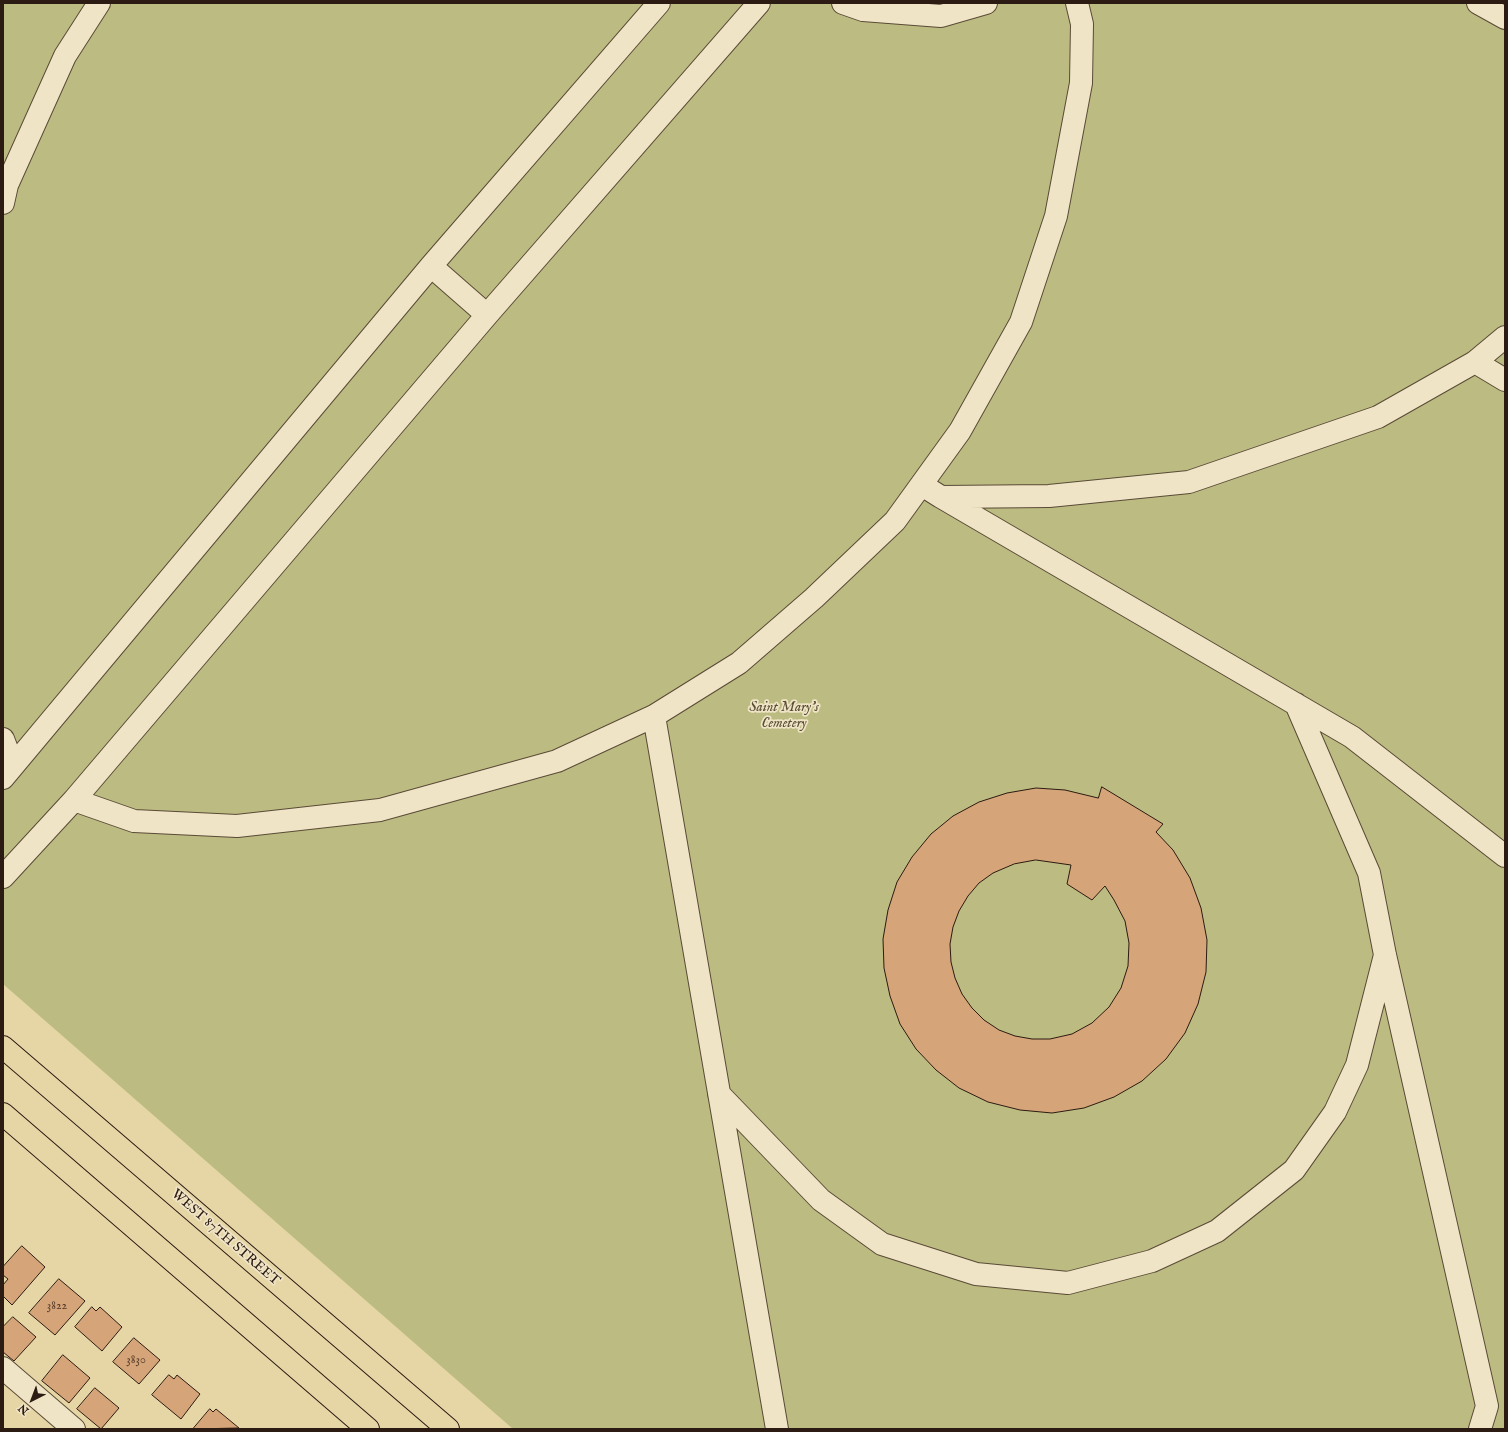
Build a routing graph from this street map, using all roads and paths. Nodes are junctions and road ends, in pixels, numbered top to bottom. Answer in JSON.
{"nodes":[{"id":1,"x":99,"y":3,"type":"edge"},
{"id":2,"x":659,"y":3,"type":"edge"},
{"id":3,"x":759,"y":3,"type":"edge"},
{"id":4,"x":844,"y":3,"type":"edge"},
{"id":5,"x":986,"y":3,"type":"edge"},
{"id":6,"x":1077,"y":3,"type":"edge"},
{"id":7,"x":1478,"y":3,"type":"edge"},
{"id":8,"x":1505,"y":18,"type":"edge"},
{"id":9,"x":3,"y":203,"type":"edge"},
{"id":10,"x":431,"y":266,"type":"junction"},
{"id":11,"x":487,"y":315,"type":"junction"},
{"id":12,"x":1505,"y":337,"type":"edge"},
{"id":13,"x":1475,"y":362,"type":"junction"},
{"id":14,"x":1505,"y":380,"type":"edge"},
{"id":15,"x":922,"y":485,"type":"junction"},
{"id":16,"x":941,"y":497,"type":"junction"},
{"id":17,"x":1296,"y":704,"type":"junction"},
{"id":18,"x":654,"y":716,"type":"junction"},
{"id":19,"x":3,"y":739,"type":"edge"},
{"id":20,"x":8,"y":772,"type":"edge"},
{"id":21,"x":74,"y":800,"type":"junction"},
{"id":22,"x":1505,"y":856,"type":"edge"},
{"id":23,"x":3,"y":877,"type":"edge"},
{"id":24,"x":1385,"y":955,"type":"junction"},
{"id":25,"x":3,"y":1047,"type":"edge"},
{"id":26,"x":719,"y":1094,"type":"junction"},
{"id":27,"x":3,"y":1114,"type":"edge"},
{"id":28,"x":3,"y":1368,"type":"edge"},
{"id":29,"x":74,"y":1429,"type":"edge"},
{"id":30,"x":368,"y":1429,"type":"edge"},
{"id":31,"x":448,"y":1429,"type":"edge"},
{"id":32,"x":777,"y":1429,"type":"edge"},
{"id":33,"x":1480,"y":1429,"type":"edge"}],
"edges":[{"from":1,"to":9,"type":"lane"},
{"from":2,"to":10,"type":"lane"},
{"from":3,"to":11,"type":"lane"},
{"from":4,"to":5,"type":"lane"},
{"from":6,"to":15,"type":"lane"},
{"from":7,"to":8,"type":"lane"},
{"from":10,"to":11,"type":"lane"},
{"from":10,"to":20,"type":"lane"},
{"from":11,"to":21,"type":"lane"},
{"from":12,"to":13,"type":"lane"},
{"from":13,"to":14,"type":"lane"},
{"from":13,"to":16,"type":"lane"},
{"from":15,"to":16,"type":"lane"},
{"from":15,"to":18,"type":"lane"},
{"from":16,"to":17,"type":"lane"},
{"from":17,"to":22,"type":"lane"},
{"from":17,"to":24,"type":"lane"},
{"from":18,"to":21,"type":"lane"},
{"from":18,"to":26,"type":"lane"},
{"from":19,"to":20,"type":"lane"},
{"from":21,"to":23,"type":"lane"},
{"from":24,"to":26,"type":"lane"},
{"from":24,"to":33,"type":"lane"},
{"from":25,"to":31,"type":"main road","name":"WEST 87TH STREET"},
{"from":26,"to":32,"type":"lane"},
{"from":27,"to":30,"type":"main road"},
{"from":28,"to":29,"type":"lane"}]}
